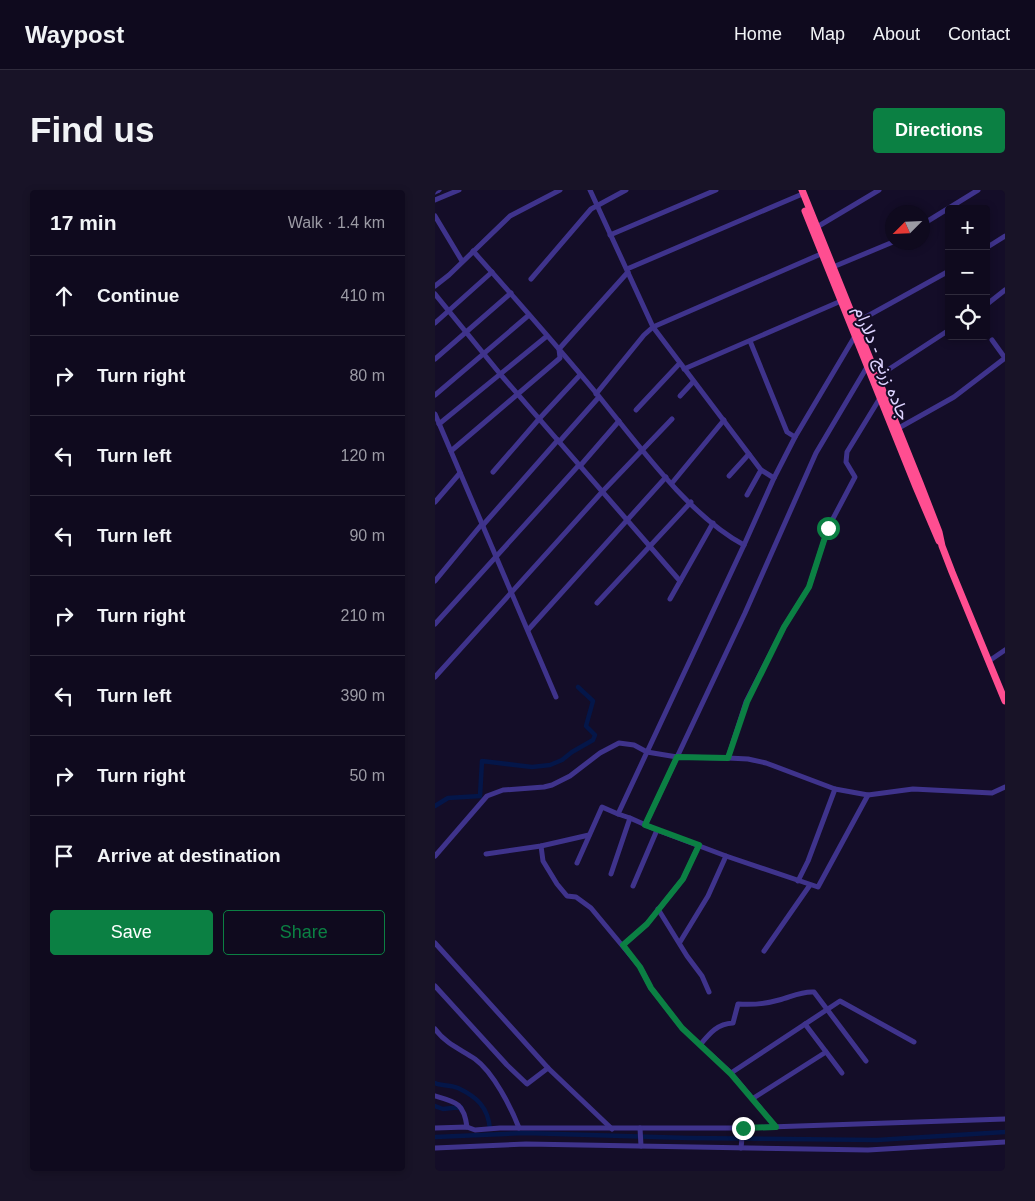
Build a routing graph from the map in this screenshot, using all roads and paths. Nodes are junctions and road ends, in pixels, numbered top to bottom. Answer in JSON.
{"nodes":[{"id":1,"x":439,"y":190,"type":"edge"},
{"id":2,"x":459,"y":190,"type":"edge"},
{"id":3,"x":560,"y":190,"type":"edge"},
{"id":4,"x":591,"y":190,"type":"edge"},
{"id":5,"x":626,"y":190,"type":"edge"},
{"id":6,"x":716,"y":190,"type":"edge"},
{"id":7,"x":879,"y":190,"type":"edge"},
{"id":8,"x":978,"y":190,"type":"edge"},
{"id":9,"x":435,"y":192,"type":"edge"},
{"id":10,"x":800,"y":192,"type":"edge"},
{"id":11,"x":435,"y":200,"type":"edge"},
{"id":12,"x":597,"y":206,"type":"junction"},
{"id":13,"x":435,"y":216,"type":"edge"},
{"id":14,"x":930,"y":220,"type":"edge"},
{"id":15,"x":817,"y":227,"type":"junction"},
{"id":16,"x":610,"y":235,"type":"junction"},
{"id":17,"x":1005,"y":236,"type":"edge"},
{"id":18,"x":885,"y":245,"type":"edge"},
{"id":19,"x":990,"y":245,"type":"edge"},
{"id":20,"x":473,"y":251,"type":"junction"},
{"id":21,"x":821,"y":254,"type":"junction"},
{"id":22,"x":462,"y":262,"type":"junction"},
{"id":23,"x":833,"y":267,"type":"junction"},
{"id":24,"x":627,"y":271,"type":"junction"},
{"id":25,"x":492,"y":272,"type":"junction"},
{"id":26,"x":945,"y":273,"type":"edge"},
{"id":27,"x":531,"y":279,"type":"dead end"},
{"id":28,"x":435,"y":286,"type":"edge"},
{"id":29,"x":1005,"y":290,"type":"edge"},
{"id":30,"x":511,"y":293,"type":"junction"},
{"id":31,"x":435,"y":294,"type":"edge"},
{"id":32,"x":841,"y":301,"type":"junction"},
{"id":33,"x":990,"y":302,"type":"edge"},
{"id":34,"x":448,"y":312,"type":"junction"},
{"id":35,"x":529,"y":315,"type":"junction"},
{"id":36,"x":435,"y":323,"type":"edge"},
{"id":37,"x":855,"y":323,"type":"junction"},
{"id":38,"x":653,"y":327,"type":"junction"},
{"id":39,"x":467,"y":332,"type":"junction"},
{"id":40,"x":945,"y":333,"type":"edge"},
{"id":41,"x":547,"y":336,"type":"junction"},
{"id":42,"x":855,"y":336,"type":"junction"},
{"id":43,"x":992,"y":340,"type":"dead end"},
{"id":44,"x":750,"y":341,"type":"junction"},
{"id":45,"x":559,"y":349,"type":"junction"},
{"id":46,"x":484,"y":354,"type":"junction"},
{"id":47,"x":1005,"y":358,"type":"edge"},
{"id":48,"x":435,"y":359,"type":"edge"},
{"id":49,"x":680,"y":363,"type":"junction"},
{"id":50,"x":867,"y":367,"type":"junction"},
{"id":51,"x":684,"y":369,"type":"junction"},
{"id":52,"x":501,"y":375,"type":"junction"},
{"id":53,"x":580,"y":375,"type":"junction"},
{"id":54,"x":877,"y":377,"type":"junction"},
{"id":55,"x":693,"y":382,"type":"junction"},
{"id":56,"x":518,"y":394,"type":"junction"},
{"id":57,"x":435,"y":395,"type":"edge"},
{"id":58,"x":598,"y":395,"type":"junction"},
{"id":59,"x":679,"y":396,"type":"dead end"},
{"id":60,"x":880,"y":398,"type":"junction"},
{"id":61,"x":636,"y":410,"type":"dead end"},
{"id":62,"x":435,"y":414,"type":"edge"},
{"id":63,"x":539,"y":418,"type":"junction"},
{"id":64,"x":672,"y":419,"type":"dead end"},
{"id":65,"x":724,"y":420,"type":"junction"},
{"id":66,"x":619,"y":421,"type":"junction"},
{"id":67,"x":439,"y":424,"type":"junction"},
{"id":68,"x":897,"y":429,"type":"junction"},
{"id":69,"x":795,"y":437,"type":"junction"},
{"id":70,"x":559,"y":441,"type":"junction"},
{"id":71,"x":643,"y":449,"type":"junction"},
{"id":72,"x":451,"y":451,"type":"junction"},
{"id":73,"x":749,"y":454,"type":"junction"},
{"id":74,"x":580,"y":466,"type":"junction"},
{"id":75,"x":761,"y":470,"type":"junction"},
{"id":76,"x":493,"y":472,"type":"dead end"},
{"id":77,"x":460,"y":473,"type":"junction"},
{"id":78,"x":729,"y":476,"type":"dead end"},
{"id":79,"x":666,"y":477,"type":"junction"},
{"id":80,"x":774,"y":478,"type":"junction"},
{"id":81,"x":672,"y":483,"type":"junction"},
{"id":82,"x":602,"y":492,"type":"junction"},
{"id":83,"x":747,"y":495,"type":"dead end"},
{"id":84,"x":435,"y":502,"type":"edge"},
{"id":85,"x":691,"y":502,"type":"junction"},
{"id":86,"x":626,"y":520,"type":"junction"},
{"id":87,"x":713,"y":523,"type":"junction"},
{"id":88,"x":483,"y":524,"type":"junction"},
{"id":89,"x":745,"y":545,"type":"junction"},
{"id":90,"x":942,"y":546,"type":"junction"},
{"id":91,"x":651,"y":547,"type":"junction"},
{"id":92,"x":496,"y":556,"type":"junction"},
{"id":93,"x":435,"y":581,"type":"edge"},
{"id":94,"x":680,"y":581,"type":"junction"},
{"id":95,"x":512,"y":592,"type":"junction"},
{"id":96,"x":670,"y":599,"type":"dead end"},
{"id":97,"x":597,"y":603,"type":"dead end"},
{"id":98,"x":435,"y":624,"type":"edge"},
{"id":99,"x":528,"y":630,"type":"junction"},
{"id":100,"x":1005,"y":650,"type":"edge"},
{"id":101,"x":989,"y":661,"type":"junction"},
{"id":102,"x":435,"y":677,"type":"edge"},
{"id":103,"x":556,"y":697,"type":"dead end"},
{"id":104,"x":1005,"y":702,"type":"edge"},
{"id":105,"x":647,"y":752,"type":"junction"},
{"id":106,"x":677,"y":757,"type":"junction"},
{"id":107,"x":728,"y":758,"type":"junction"},
{"id":108,"x":1005,"y":787,"type":"edge"},
{"id":109,"x":835,"y":789,"type":"junction"},
{"id":110,"x":868,"y":795,"type":"junction"},
{"id":111,"x":618,"y":814,"type":"junction"},
{"id":112,"x":630,"y":818,"type":"junction"},
{"id":113,"x":645,"y":825,"type":"junction"},
{"id":114,"x":657,"y":830,"type":"junction"},
{"id":115,"x":589,"y":835,"type":"junction"},
{"id":116,"x":699,"y":845,"type":"junction"},
{"id":117,"x":541,"y":846,"type":"junction"},
{"id":118,"x":486,"y":854,"type":"dead end"},
{"id":119,"x":435,"y":856,"type":"edge"},
{"id":120,"x":726,"y":856,"type":"junction"},
{"id":121,"x":577,"y":863,"type":"dead end"},
{"id":122,"x":611,"y":874,"type":"dead end"},
{"id":123,"x":798,"y":881,"type":"junction"},
{"id":124,"x":810,"y":885,"type":"junction"},
{"id":125,"x":633,"y":886,"type":"dead end"},
{"id":126,"x":658,"y":909,"type":"junction"},
{"id":127,"x":680,"y":942,"type":"junction"},
{"id":128,"x":435,"y":943,"type":"edge"},
{"id":129,"x":623,"y":945,"type":"junction"},
{"id":130,"x":764,"y":951,"type":"dead end"},
{"id":131,"x":435,"y":986,"type":"edge"},
{"id":132,"x":709,"y":992,"type":"dead end"},
{"id":133,"x":826,"y":1009,"type":"junction"},
{"id":134,"x":805,"y":1024,"type":"junction"},
{"id":135,"x":435,"y":1029,"type":"edge"},
{"id":136,"x":914,"y":1042,"type":"dead end"},
{"id":137,"x":700,"y":1045,"type":"junction"},
{"id":138,"x":826,"y":1052,"type":"junction"},
{"id":139,"x":866,"y":1061,"type":"dead end"},
{"id":140,"x":548,"y":1068,"type":"junction"},
{"id":141,"x":842,"y":1073,"type":"dead end"},
{"id":142,"x":731,"y":1074,"type":"junction"},
{"id":143,"x":435,"y":1096,"type":"edge"},
{"id":144,"x":752,"y":1099,"type":"junction"},
{"id":145,"x":1005,"y":1120,"type":"edge"},
{"id":146,"x":467,"y":1127,"type":"junction"},
{"id":147,"x":776,"y":1127,"type":"junction"},
{"id":148,"x":435,"y":1128,"type":"edge"},
{"id":149,"x":519,"y":1128,"type":"junction"},
{"id":150,"x":640,"y":1128,"type":"junction"},
{"id":151,"x":743,"y":1128,"type":"junction"},
{"id":152,"x":612,"y":1129,"type":"junction"},
{"id":153,"x":1005,"y":1142,"type":"edge"},
{"id":154,"x":641,"y":1146,"type":"junction"},
{"id":155,"x":435,"y":1148,"type":"edge"},
{"id":156,"x":741,"y":1148,"type":"junction"}],
"edges":[{"from":1,"to":9,"type":"street"},
{"from":2,"to":11,"type":"street"},
{"from":3,"to":20,"type":"street"},
{"from":4,"to":12,"type":"street"},
{"from":5,"to":12,"type":"street"},
{"from":6,"to":16,"type":"street"},
{"from":7,"to":15,"type":"street"},
{"from":8,"to":14,"type":"street"},
{"from":10,"to":15,"type":"highway","name":"جاده زرنج - دلارام"},
{"from":10,"to":21,"type":"highway","name":"جاده زرنج - دلارام"},
{"from":10,"to":24,"type":"street"},
{"from":12,"to":16,"type":"street"},
{"from":12,"to":27,"type":"street"},
{"from":13,"to":22,"type":"street"},
{"from":15,"to":23,"type":"highway","name":"جاده زرنج - دلارام"},
{"from":16,"to":24,"type":"street"},
{"from":17,"to":19,"type":"street"},
{"from":18,"to":23,"type":"street"},
{"from":20,"to":22,"type":"street"},
{"from":20,"to":25,"type":"street"},
{"from":21,"to":32,"type":"highway","name":"جاده زرنج - دلارام"},
{"from":21,"to":38,"type":"street"},
{"from":22,"to":28,"type":"street"},
{"from":23,"to":37,"type":"highway","name":"جاده زرنج - دلارام"},
{"from":24,"to":38,"type":"street"},
{"from":24,"to":45,"type":"street"},
{"from":25,"to":30,"type":"street"},
{"from":25,"to":34,"type":"street"},
{"from":26,"to":37,"type":"street"},
{"from":29,"to":33,"type":"street"},
{"from":30,"to":35,"type":"street"},
{"from":30,"to":39,"type":"street"},
{"from":31,"to":34,"type":"street"},
{"from":32,"to":42,"type":"highway","name":"جاده زرنج - دلارام"},
{"from":32,"to":44,"type":"street"},
{"from":34,"to":36,"type":"street"},
{"from":34,"to":39,"type":"street"},
{"from":35,"to":41,"type":"street"},
{"from":35,"to":46,"type":"street"},
{"from":37,"to":54,"type":"highway","name":"جاده زرنج - دلارام"},
{"from":38,"to":49,"type":"street"},
{"from":38,"to":58,"type":"street"},
{"from":39,"to":46,"type":"street"},
{"from":39,"to":48,"type":"street"},
{"from":40,"to":54,"type":"street"},
{"from":41,"to":45,"type":"street"},
{"from":41,"to":52,"type":"street"},
{"from":42,"to":50,"type":"highway","name":"جاده زرنج - دلارام"},
{"from":42,"to":69,"type":"street"},
{"from":43,"to":47,"type":"street"},
{"from":44,"to":51,"type":"street"},
{"from":44,"to":69,"type":"street"},
{"from":45,"to":53,"type":"street"},
{"from":45,"to":56,"type":"street"},
{"from":46,"to":52,"type":"street"},
{"from":46,"to":57,"type":"street"},
{"from":47,"to":68,"type":"street"},
{"from":49,"to":51,"type":"street"},
{"from":49,"to":61,"type":"street"},
{"from":50,"to":60,"type":"highway","name":"جاده زرنج - دلارام"},
{"from":50,"to":106,"type":"street"},
{"from":51,"to":55,"type":"street"},
{"from":52,"to":56,"type":"street"},
{"from":52,"to":67,"type":"street"},
{"from":53,"to":58,"type":"street"},
{"from":53,"to":63,"type":"street"},
{"from":54,"to":68,"type":"highway","name":"جاده زرنج - دلارام"},
{"from":55,"to":59,"type":"street"},
{"from":55,"to":65,"type":"street"},
{"from":56,"to":63,"type":"street"},
{"from":56,"to":72,"type":"street"},
{"from":58,"to":66,"type":"street"},
{"from":58,"to":70,"type":"street"},
{"from":60,"to":90,"type":"highway","name":"جاده زرنج - دلارام"},
{"from":60,"to":107,"type":"street"},
{"from":62,"to":67,"type":"street"},
{"from":63,"to":70,"type":"street"},
{"from":63,"to":76,"type":"street"},
{"from":64,"to":71,"type":"street"},
{"from":65,"to":73,"type":"street"},
{"from":65,"to":81,"type":"street"},
{"from":66,"to":71,"type":"street"},
{"from":66,"to":74,"type":"street"},
{"from":67,"to":72,"type":"street"},
{"from":68,"to":90,"type":"highway","name":"جاده زرنج - دلارام"},
{"from":69,"to":80,"type":"street"},
{"from":70,"to":74,"type":"street"},
{"from":70,"to":88,"type":"street"},
{"from":71,"to":79,"type":"street"},
{"from":71,"to":82,"type":"street"},
{"from":72,"to":77,"type":"street"},
{"from":73,"to":75,"type":"street"},
{"from":73,"to":78,"type":"street"},
{"from":74,"to":82,"type":"street"},
{"from":74,"to":92,"type":"street"},
{"from":75,"to":80,"type":"street"},
{"from":75,"to":83,"type":"street"},
{"from":77,"to":84,"type":"street"},
{"from":77,"to":88,"type":"street"},
{"from":79,"to":81,"type":"street"},
{"from":79,"to":86,"type":"street"},
{"from":80,"to":89,"type":"street"},
{"from":81,"to":85,"type":"street"},
{"from":82,"to":86,"type":"street"},
{"from":82,"to":95,"type":"street"},
{"from":85,"to":87,"type":"street"},
{"from":85,"to":91,"type":"street"},
{"from":86,"to":91,"type":"street"},
{"from":86,"to":99,"type":"street"},
{"from":87,"to":89,"type":"street"},
{"from":87,"to":94,"type":"street"},
{"from":88,"to":92,"type":"street"},
{"from":88,"to":93,"type":"street"},
{"from":89,"to":105,"type":"street"},
{"from":90,"to":101,"type":"highway","name":"جاده زرنج - دلارام"},
{"from":91,"to":94,"type":"street"},
{"from":91,"to":97,"type":"street"},
{"from":92,"to":95,"type":"street"},
{"from":92,"to":98,"type":"street"},
{"from":94,"to":96,"type":"street"},
{"from":95,"to":99,"type":"street"},
{"from":95,"to":102,"type":"street"},
{"from":99,"to":103,"type":"street"},
{"from":100,"to":101,"type":"street"},
{"from":101,"to":104,"type":"highway","name":"جاده زرنج - دلارام"},
{"from":105,"to":106,"type":"street"},
{"from":105,"to":111,"type":"street"},
{"from":105,"to":119,"type":"street"},
{"from":106,"to":107,"type":"street"},
{"from":106,"to":113,"type":"street"},
{"from":107,"to":109,"type":"street"},
{"from":108,"to":110,"type":"street"},
{"from":109,"to":110,"type":"street"},
{"from":109,"to":123,"type":"street"},
{"from":110,"to":124,"type":"street"},
{"from":111,"to":112,"type":"street"},
{"from":111,"to":115,"type":"street"},
{"from":112,"to":113,"type":"street"},
{"from":112,"to":122,"type":"street"},
{"from":113,"to":114,"type":"street"},
{"from":114,"to":116,"type":"street"},
{"from":114,"to":125,"type":"street"},
{"from":115,"to":117,"type":"street"},
{"from":115,"to":121,"type":"street"},
{"from":116,"to":120,"type":"street"},
{"from":116,"to":126,"type":"street"},
{"from":117,"to":118,"type":"street"},
{"from":117,"to":129,"type":"street"},
{"from":120,"to":123,"type":"street"},
{"from":120,"to":127,"type":"street"},
{"from":123,"to":124,"type":"street"},
{"from":124,"to":130,"type":"street"},
{"from":126,"to":127,"type":"street"},
{"from":126,"to":129,"type":"street"},
{"from":127,"to":132,"type":"street"},
{"from":128,"to":140,"type":"street"},
{"from":129,"to":137,"type":"street"},
{"from":131,"to":140,"type":"street"},
{"from":133,"to":134,"type":"street"},
{"from":133,"to":136,"type":"street"},
{"from":133,"to":137,"type":"street"},
{"from":133,"to":139,"type":"street"},
{"from":134,"to":138,"type":"street"},
{"from":134,"to":142,"type":"street"},
{"from":135,"to":149,"type":"street"},
{"from":137,"to":142,"type":"street"},
{"from":138,"to":141,"type":"street"},
{"from":138,"to":144,"type":"street"},
{"from":140,"to":152,"type":"street"},
{"from":142,"to":144,"type":"street"},
{"from":143,"to":146,"type":"street"},
{"from":144,"to":147,"type":"street"},
{"from":145,"to":147,"type":"street"},
{"from":146,"to":148,"type":"street"},
{"from":146,"to":149,"type":"street"},
{"from":147,"to":151,"type":"street"},
{"from":149,"to":152,"type":"street"},
{"from":150,"to":151,"type":"street"},
{"from":150,"to":152,"type":"street"},
{"from":150,"to":154,"type":"street"},
{"from":151,"to":156,"type":"street"},
{"from":153,"to":156,"type":"street"},
{"from":154,"to":155,"type":"street"},
{"from":154,"to":156,"type":"street"}]}
